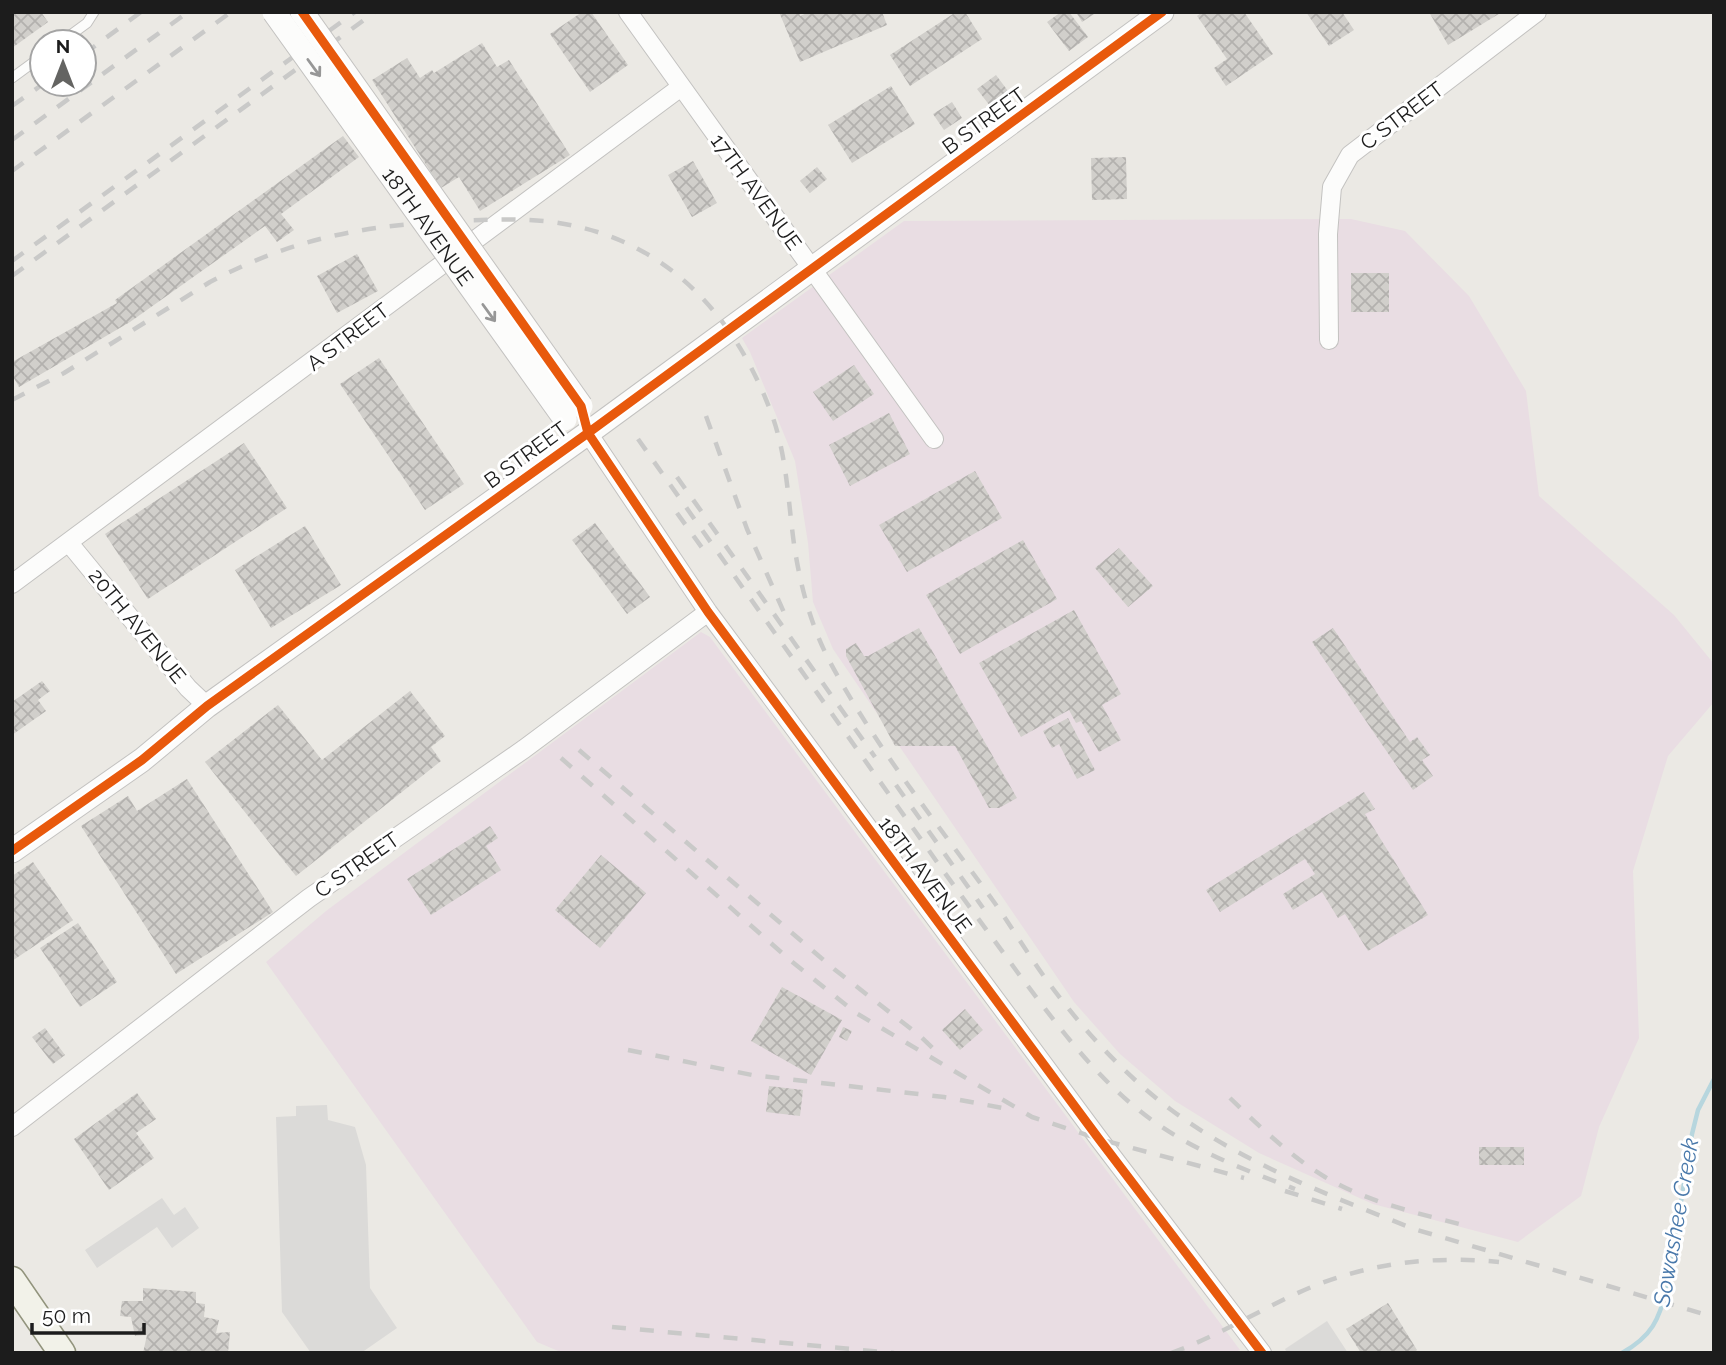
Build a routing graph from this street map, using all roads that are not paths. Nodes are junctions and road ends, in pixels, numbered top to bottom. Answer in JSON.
{"nodes":[{"id":1,"x":94,"y":12,"type":"edge"},
{"id":2,"x":274,"y":12,"type":"edge"},
{"id":3,"x":302,"y":12,"type":"edge"},
{"id":4,"x":628,"y":12,"type":"edge"},
{"id":5,"x":1162,"y":12,"type":"edge"},
{"id":6,"x":1537,"y":12,"type":"edge"},
{"id":7,"x":80,"y":28,"type":"edge"},
{"id":8,"x":28,"y":66,"type":"edge"},
{"id":9,"x":12,"y":78,"type":"edge"},
{"id":10,"x":681,"y":87,"type":"junction"},
{"id":11,"x":811,"y":268,"type":"junction"},
{"id":12,"x":1329,"y":340,"type":"dead end"},
{"id":13,"x":573,"y":412,"type":"junction"},
{"id":14,"x":588,"y":433,"type":"junction"},
{"id":15,"x":934,"y":439,"type":"dead end"},
{"id":16,"x":69,"y":543,"type":"junction"},
{"id":17,"x":12,"y":584,"type":"edge"},
{"id":18,"x":708,"y":612,"type":"junction"},
{"id":19,"x":207,"y":706,"type":"junction"},
{"id":20,"x":12,"y":851,"type":"edge"},
{"id":21,"x":12,"y":1128,"type":"edge"},
{"id":22,"x":12,"y":1280,"type":"edge"},
{"id":23,"x":62,"y":1353,"type":"edge"},
{"id":24,"x":1262,"y":1353,"type":"edge"}],
"edges":[{"from":1,"to":7,"type":"lane"},
{"from":2,"to":13,"type":"street","name":"18TH AVENUE","one_way":true,"bridge":true},
{"from":3,"to":13,"type":"street","bridge":true},
{"from":4,"to":10,"type":"street","name":"17TH AVENUE"},
{"from":5,"to":11,"type":"street","name":"B STREET"},
{"from":6,"to":12,"type":"street","name":"C STREET"},
{"from":8,"to":9,"type":"lane"},
{"from":10,"to":11,"type":"street","name":"17TH AVENUE"},
{"from":10,"to":16,"type":"street","name":"A STREET"},
{"from":11,"to":14,"type":"street","name":"B STREET"},
{"from":11,"to":15,"type":"street","name":"17TH AVENUE"},
{"from":13,"to":14,"type":"street","name":"18TH AVENUE"},
{"from":14,"to":18,"type":"street","name":"18TH AVENUE"},
{"from":14,"to":19,"type":"street","name":"B STREET"},
{"from":16,"to":17,"type":"street","name":"A STREET"},
{"from":16,"to":19,"type":"street","name":"20TH AVENUE"},
{"from":18,"to":21,"type":"street","name":"C STREET"},
{"from":18,"to":24,"type":"street","name":"18TH AVENUE"},
{"from":19,"to":20,"type":"street","name":"B STREET"},
{"from":22,"to":23,"type":"main road"}]}
